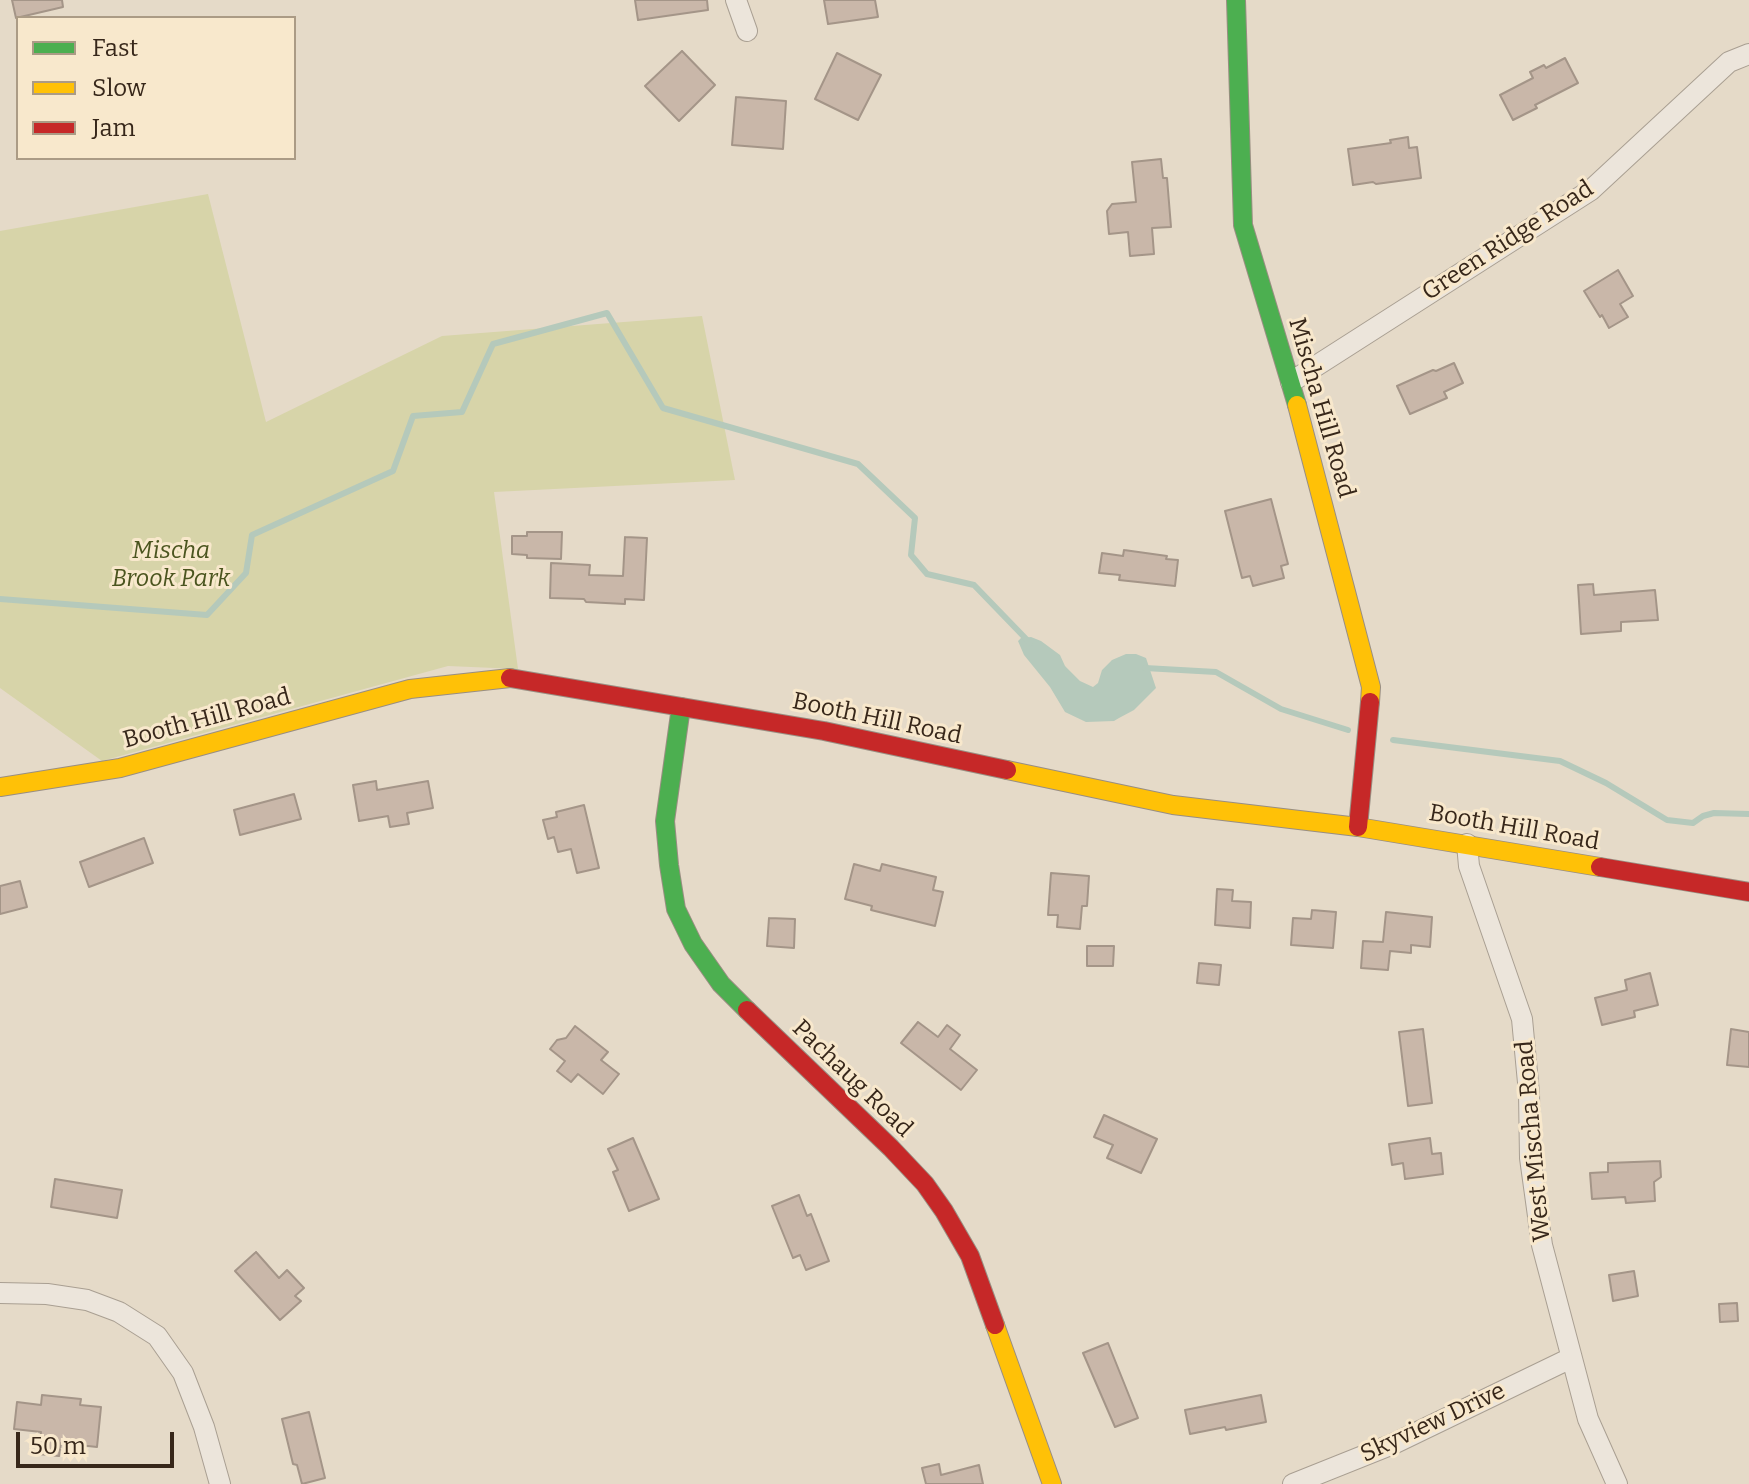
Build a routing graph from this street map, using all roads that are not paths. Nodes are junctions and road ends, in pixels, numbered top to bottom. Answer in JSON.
{"nodes":[{"id":1,"x":736,"y":0,"type":"edge"},
{"id":2,"x":1236,"y":0,"type":"edge"},
{"id":3,"x":747,"y":31,"type":"dead end"},
{"id":4,"x":1749,"y":54,"type":"edge"},
{"id":5,"x":1291,"y":382,"type":"junction"},
{"id":6,"x":681,"y":707,"type":"junction"},
{"id":7,"x":0,"y":787,"type":"edge"},
{"id":8,"x":1358,"y":827,"type":"junction"},
{"id":9,"x":1467,"y":844,"type":"junction"},
{"id":10,"x":1749,"y":892,"type":"edge"},
{"id":11,"x":0,"y":1293,"type":"edge"},
{"id":12,"x":1571,"y":1358,"type":"junction"},
{"id":13,"x":220,"y":1484,"type":"edge"},
{"id":14,"x":1052,"y":1484,"type":"edge"},
{"id":15,"x":1293,"y":1484,"type":"edge"},
{"id":16,"x":1617,"y":1484,"type":"edge"}],
"edges":[{"from":1,"to":3,"type":"street"},
{"from":2,"to":5,"type":"street","name":"Mischa Hill Road"},
{"from":4,"to":5,"type":"street","name":"Green Ridge Road"},
{"from":5,"to":8,"type":"street","name":"Mischa Hill Road"},
{"from":6,"to":7,"type":"street","name":"Booth Hill Road"},
{"from":6,"to":8,"type":"street","name":"Booth Hill Road"},
{"from":6,"to":14,"type":"street","name":"Pachaug Road"},
{"from":8,"to":9,"type":"street","name":"Booth Hill Road"},
{"from":9,"to":10,"type":"street","name":"Booth Hill Road"},
{"from":9,"to":12,"type":"street","name":"West Mischa Road"},
{"from":11,"to":13,"type":"street"},
{"from":12,"to":15,"type":"street","name":"Skyview Drive"},
{"from":12,"to":16,"type":"street","name":"West Mischa Road"}]}
